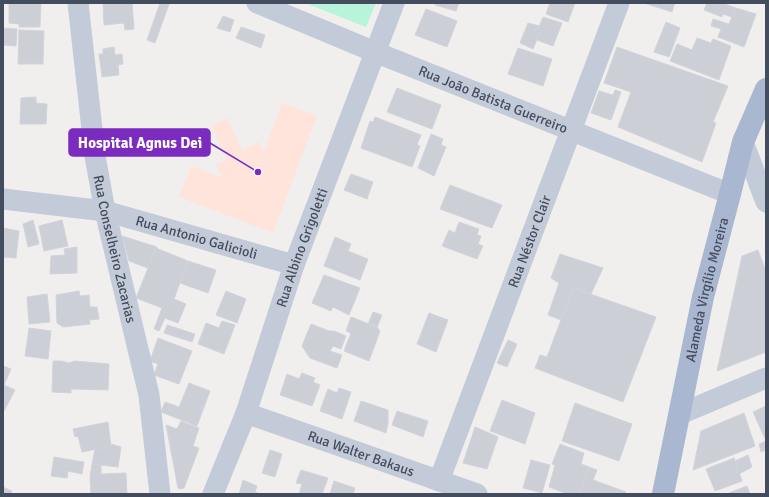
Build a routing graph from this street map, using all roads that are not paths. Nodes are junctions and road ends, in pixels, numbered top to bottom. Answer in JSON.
{"nodes":[{"id":1,"x":78,"y":3,"type":"edge"},
{"id":2,"x":257,"y":3,"type":"edge"},
{"id":3,"x":394,"y":3,"type":"edge"},
{"id":4,"x":619,"y":3,"type":"edge"},
{"id":5,"x":375,"y":52,"type":"junction"},
{"id":6,"x":766,"y":89,"type":"edge"},
{"id":7,"x":571,"y":130,"type":"junction"},
{"id":8,"x":743,"y":142,"type":"junction"},
{"id":9,"x":730,"y":194,"type":"junction"},
{"id":10,"x":3,"y":199,"type":"edge"},
{"id":11,"x":766,"y":202,"type":"edge"},
{"id":12,"x":105,"y":211,"type":"junction"},
{"id":13,"x":294,"y":265,"type":"junction"},
{"id":14,"x":766,"y":378,"type":"edge"},
{"id":15,"x":246,"y":413,"type":"junction"},
{"id":16,"x":680,"y":414,"type":"junction"},
{"id":17,"x":439,"y":481,"type":"junction"},
{"id":18,"x":160,"y":494,"type":"edge"},
{"id":19,"x":213,"y":494,"type":"edge"},
{"id":20,"x":477,"y":494,"type":"edge"},
{"id":21,"x":663,"y":494,"type":"edge"}],
"edges":[{"from":1,"to":12,"type":"street","name":"Rua Conselheiro Zacarias"},
{"from":2,"to":5,"type":"street","name":"Rua João Batista Guerreiro"},
{"from":3,"to":5,"type":"street","name":"Rua Albino Grigoletti"},
{"from":4,"to":7,"type":"street","name":"Rua Néstor Clair"},
{"from":5,"to":7,"type":"street","name":"Rua João Batista Guerreiro"},
{"from":5,"to":13,"type":"street","name":"Rua Albino Grigoletti"},
{"from":6,"to":8,"type":"main road","name":"Alameda Virgílio Moreira"},
{"from":7,"to":9,"type":"street","name":"Rua João Batista Guerreiro"},
{"from":7,"to":17,"type":"street","name":"Rua Néstor Clair"},
{"from":8,"to":9,"type":"main road","name":"Alameda Virgílio Moreira"},
{"from":8,"to":11,"type":"street"},
{"from":9,"to":16,"type":"main road","name":"Alameda Virgílio Moreira"},
{"from":10,"to":12,"type":"street","name":"Rua Antonio Galicioli"},
{"from":12,"to":13,"type":"street","name":"Rua Antonio Galicioli"},
{"from":12,"to":18,"type":"street","name":"Rua Conselheiro Zacarias"},
{"from":13,"to":15,"type":"street","name":"Rua Albino Grigoletti"},
{"from":14,"to":16,"type":"street"},
{"from":15,"to":17,"type":"street","name":"Rua Walter Bakaus"},
{"from":15,"to":19,"type":"street","name":"Rua Albino Grigoletti"},
{"from":16,"to":21,"type":"main road","name":"Alameda Virgílio Moreira"},
{"from":17,"to":20,"type":"street","name":"Rua Walter Bakaus"}]}
